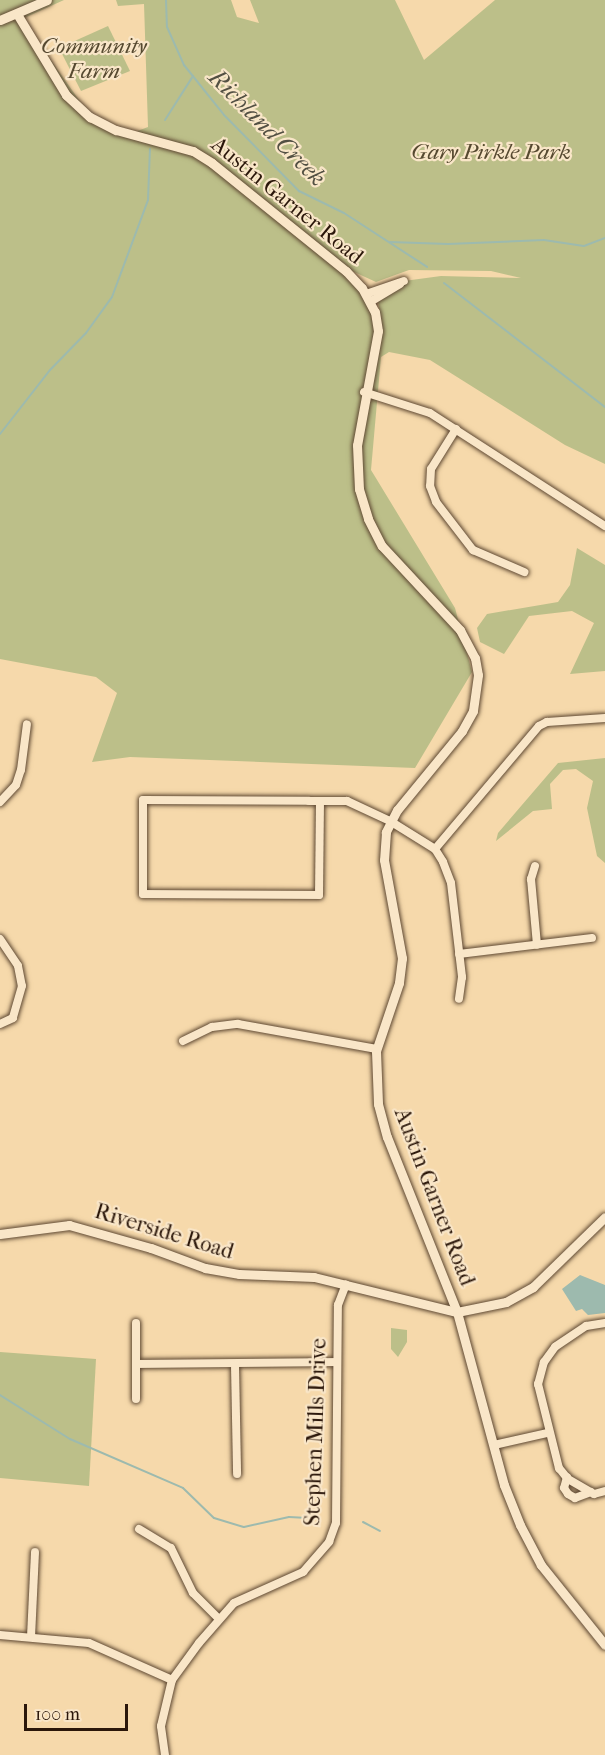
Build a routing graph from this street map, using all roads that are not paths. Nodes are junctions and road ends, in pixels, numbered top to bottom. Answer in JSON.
{"nodes":[{"id":1,"x":47,"y":0,"type":"edge"},
{"id":2,"x":17,"y":14,"type":"junction"},
{"id":3,"x":0,"y":20,"type":"edge"},
{"id":4,"x":364,"y":392,"type":"junction"},
{"id":5,"x":456,"y":429,"type":"junction"},
{"id":6,"x":605,"y":526,"type":"edge"},
{"id":7,"x":524,"y":572,"type":"dead end"},
{"id":8,"x":605,"y":718,"type":"edge"},
{"id":9,"x":27,"y":724,"type":"dead end"},
{"id":10,"x":320,"y":801,"type":"junction"},
{"id":11,"x":0,"y":802,"type":"edge"},
{"id":12,"x":390,"y":821,"type":"junction"},
{"id":13,"x":435,"y":849,"type":"junction"},
{"id":14,"x":535,"y":866,"type":"dead end"},
{"id":15,"x":592,"y":938,"type":"dead end"},
{"id":16,"x":0,"y":939,"type":"edge"},
{"id":17,"x":537,"y":945,"type":"junction"},
{"id":18,"x":459,"y":954,"type":"junction"},
{"id":19,"x":459,"y":999,"type":"dead end"},
{"id":20,"x":0,"y":1024,"type":"edge"},
{"id":21,"x":183,"y":1041,"type":"dead end"},
{"id":22,"x":377,"y":1049,"type":"junction"},
{"id":23,"x":605,"y":1217,"type":"edge"},
{"id":24,"x":0,"y":1234,"type":"edge"},
{"id":25,"x":346,"y":1284,"type":"junction"},
{"id":26,"x":457,"y":1312,"type":"junction"},
{"id":27,"x":136,"y":1323,"type":"dead end"},
{"id":28,"x":605,"y":1323,"type":"edge"},
{"id":29,"x":336,"y":1362,"type":"junction"},
{"id":30,"x":138,"y":1364,"type":"junction"},
{"id":31,"x":235,"y":1365,"type":"junction"},
{"id":32,"x":136,"y":1399,"type":"dead end"},
{"id":33,"x":547,"y":1433,"type":"junction"},
{"id":34,"x":494,"y":1445,"type":"junction"},
{"id":35,"x":237,"y":1474,"type":"dead end"},
{"id":36,"x":567,"y":1478,"type":"junction"},
{"id":37,"x":605,"y":1491,"type":"edge"},
{"id":38,"x":591,"y":1492,"type":"junction"},
{"id":39,"x":139,"y":1529,"type":"dead end"},
{"id":40,"x":35,"y":1552,"type":"dead end"},
{"id":41,"x":218,"y":1618,"type":"junction"},
{"id":42,"x":0,"y":1635,"type":"edge"},
{"id":43,"x":31,"y":1637,"type":"junction"},
{"id":44,"x":605,"y":1645,"type":"edge"},
{"id":45,"x":172,"y":1680,"type":"junction"},
{"id":46,"x":165,"y":1755,"type":"edge"}],
"edges":[{"from":1,"to":2,"type":"street"},
{"from":2,"to":3,"type":"street"},
{"from":2,"to":4,"type":"street","name":"Austin Garner Road"},
{"from":4,"to":5,"type":"street"},
{"from":4,"to":12,"type":"street","name":"Austin Garner Road"},
{"from":5,"to":6,"type":"street"},
{"from":5,"to":7,"type":"street"},
{"from":8,"to":13,"type":"street"},
{"from":9,"to":11,"type":"street"},
{"from":10,"to":10,"type":"street"},
{"from":10,"to":12,"type":"street"},
{"from":12,"to":13,"type":"street"},
{"from":12,"to":22,"type":"street","name":"Austin Garner Road"},
{"from":13,"to":18,"type":"street"},
{"from":14,"to":17,"type":"street"},
{"from":15,"to":17,"type":"street"},
{"from":16,"to":20,"type":"street"},
{"from":17,"to":18,"type":"street"},
{"from":18,"to":19,"type":"street"},
{"from":21,"to":22,"type":"street"},
{"from":22,"to":26,"type":"street","name":"Austin Garner Road"},
{"from":23,"to":26,"type":"street","name":"Riverside Road"},
{"from":24,"to":25,"type":"street","name":"Riverside Road"},
{"from":25,"to":26,"type":"street","name":"Riverside Road"},
{"from":25,"to":29,"type":"street","name":"Stephen Mills Drive"},
{"from":26,"to":34,"type":"street","name":"Austin Garner Road"},
{"from":27,"to":30,"type":"street"},
{"from":28,"to":33,"type":"street"},
{"from":29,"to":31,"type":"street"},
{"from":29,"to":41,"type":"street","name":"Stephen Mills Drive"},
{"from":30,"to":31,"type":"street"},
{"from":30,"to":32,"type":"street"},
{"from":31,"to":35,"type":"street"},
{"from":33,"to":34,"type":"street"},
{"from":33,"to":36,"type":"street"},
{"from":34,"to":44,"type":"street","name":"Austin Garner Road"},
{"from":36,"to":38,"type":"street"},
{"from":36,"to":38,"type":"street"},
{"from":37,"to":38,"type":"street"},
{"from":39,"to":41,"type":"street"},
{"from":40,"to":43,"type":"street"},
{"from":41,"to":45,"type":"street","name":"Stephen Mills Drive"},
{"from":42,"to":43,"type":"street"},
{"from":43,"to":45,"type":"street"},
{"from":45,"to":46,"type":"street","name":"Stephen Mills Drive"}]}
